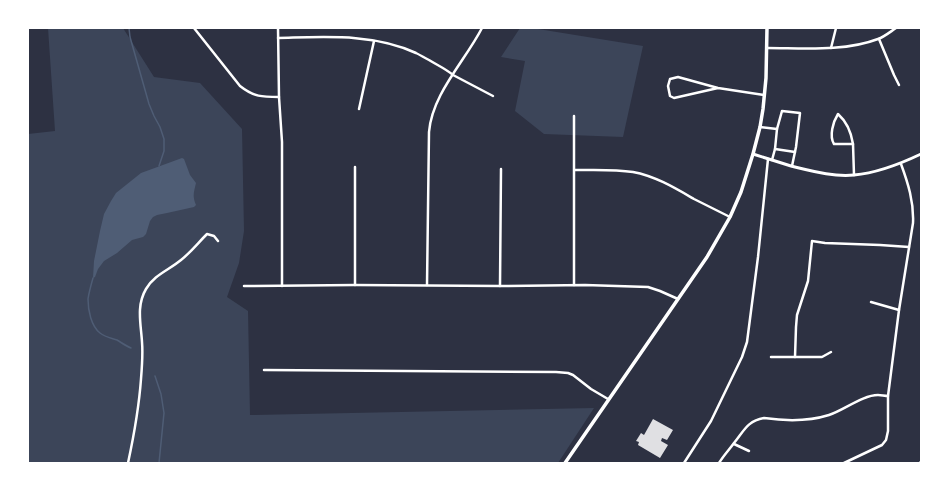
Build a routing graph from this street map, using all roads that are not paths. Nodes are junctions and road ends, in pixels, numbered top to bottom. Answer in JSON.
{"nodes":[{"id":1,"x":194,"y":28,"type":"edge"},
{"id":2,"x":278,"y":28,"type":"edge"},
{"id":3,"x":482,"y":28,"type":"edge"},
{"id":4,"x":767,"y":28,"type":"edge"},
{"id":5,"x":836,"y":28,"type":"edge"},
{"id":6,"x":896,"y":28,"type":"edge"},
{"id":7,"x":278,"y":38,"type":"junction"},
{"id":8,"x":879,"y":39,"type":"junction"},
{"id":9,"x":374,"y":41,"type":"junction"},
{"id":10,"x":767,"y":48,"type":"junction"},
{"id":11,"x":831,"y":48,"type":"junction"},
{"id":12,"x":453,"y":75,"type":"junction"},
{"id":13,"x":899,"y":85,"type":"dead end"},
{"id":14,"x":718,"y":88,"type":"junction"},
{"id":15,"x":764,"y":95,"type":"junction"},
{"id":16,"x":493,"y":96,"type":"dead end"},
{"id":17,"x":279,"y":97,"type":"junction"},
{"id":18,"x":359,"y":109,"type":"dead end"},
{"id":19,"x":574,"y":116,"type":"dead end"},
{"id":20,"x":760,"y":127,"type":"junction"},
{"id":21,"x":777,"y":129,"type":"junction"},
{"id":22,"x":853,"y":144,"type":"junction"},
{"id":23,"x":775,"y":149,"type":"junction"},
{"id":24,"x":795,"y":152,"type":"junction"},
{"id":25,"x":753,"y":154,"type":"junction"},
{"id":26,"x":921,"y":154,"type":"edge"},
{"id":27,"x":770,"y":160,"type":"junction"},
{"id":28,"x":901,"y":164,"type":"junction"},
{"id":29,"x":792,"y":166,"type":"junction"},
{"id":30,"x":355,"y":167,"type":"dead end"},
{"id":31,"x":501,"y":169,"type":"dead end"},
{"id":32,"x":575,"y":170,"type":"junction"},
{"id":33,"x":854,"y":176,"type":"junction"},
{"id":34,"x":730,"y":217,"type":"junction"},
{"id":35,"x":218,"y":241,"type":"dead end"},
{"id":36,"x":909,"y":247,"type":"junction"},
{"id":37,"x":355,"y":285,"type":"junction"},
{"id":38,"x":427,"y":285,"type":"junction"},
{"id":39,"x":244,"y":286,"type":"dead end"},
{"id":40,"x":282,"y":286,"type":"junction"},
{"id":41,"x":500,"y":286,"type":"junction"},
{"id":42,"x":574,"y":286,"type":"junction"},
{"id":43,"x":678,"y":300,"type":"junction"},
{"id":44,"x":871,"y":302,"type":"dead end"},
{"id":45,"x":899,"y":310,"type":"junction"},
{"id":46,"x":831,"y":352,"type":"dead end"},
{"id":47,"x":771,"y":357,"type":"dead end"},
{"id":48,"x":795,"y":357,"type":"junction"},
{"id":49,"x":264,"y":370,"type":"dead end"},
{"id":50,"x":888,"y":396,"type":"junction"},
{"id":51,"x":608,"y":399,"type":"junction"},
{"id":52,"x":734,"y":444,"type":"junction"},
{"id":53,"x":749,"y":451,"type":"dead end"},
{"id":54,"x":128,"y":463,"type":"edge"},
{"id":55,"x":564,"y":463,"type":"edge"},
{"id":56,"x":684,"y":463,"type":"edge"},
{"id":57,"x":719,"y":463,"type":"edge"},
{"id":58,"x":844,"y":463,"type":"edge"}],
"edges":[{"from":1,"to":17,"type":"street"},
{"from":2,"to":7,"type":"street"},
{"from":3,"to":12,"type":"street"},
{"from":4,"to":10,"type":"main road"},
{"from":5,"to":11,"type":"street"},
{"from":6,"to":8,"type":"street"},
{"from":7,"to":9,"type":"street"},
{"from":7,"to":17,"type":"street"},
{"from":8,"to":11,"type":"street"},
{"from":8,"to":13,"type":"street"},
{"from":9,"to":12,"type":"street"},
{"from":9,"to":18,"type":"street"},
{"from":10,"to":11,"type":"street"},
{"from":10,"to":15,"type":"main road"},
{"from":12,"to":16,"type":"street"},
{"from":12,"to":38,"type":"street"},
{"from":14,"to":14,"type":"street"},
{"from":14,"to":15,"type":"street"},
{"from":15,"to":20,"type":"main road"},
{"from":17,"to":40,"type":"street"},
{"from":19,"to":32,"type":"street"},
{"from":20,"to":21,"type":"street"},
{"from":20,"to":25,"type":"main road"},
{"from":21,"to":23,"type":"street"},
{"from":21,"to":24,"type":"street"},
{"from":22,"to":22,"type":"street"},
{"from":22,"to":33,"type":"street"},
{"from":23,"to":24,"type":"street"},
{"from":23,"to":27,"type":"street"},
{"from":24,"to":29,"type":"street"},
{"from":25,"to":27,"type":"street"},
{"from":25,"to":34,"type":"main road"},
{"from":26,"to":28,"type":"street"},
{"from":27,"to":29,"type":"street"},
{"from":27,"to":56,"type":"street"},
{"from":28,"to":33,"type":"street"},
{"from":28,"to":36,"type":"street"},
{"from":29,"to":33,"type":"street"},
{"from":30,"to":37,"type":"street"},
{"from":31,"to":41,"type":"street"},
{"from":32,"to":34,"type":"street"},
{"from":32,"to":42,"type":"street"},
{"from":34,"to":43,"type":"main road"},
{"from":35,"to":54,"type":"street"},
{"from":36,"to":45,"type":"street"},
{"from":36,"to":48,"type":"street"},
{"from":37,"to":38,"type":"street"},
{"from":37,"to":40,"type":"street"},
{"from":38,"to":41,"type":"street"},
{"from":39,"to":40,"type":"street"},
{"from":41,"to":42,"type":"street"},
{"from":42,"to":43,"type":"street"},
{"from":43,"to":51,"type":"main road"},
{"from":44,"to":45,"type":"street"},
{"from":45,"to":50,"type":"street"},
{"from":46,"to":48,"type":"street"},
{"from":47,"to":48,"type":"street"},
{"from":49,"to":51,"type":"street"},
{"from":50,"to":52,"type":"street"},
{"from":50,"to":58,"type":"street"},
{"from":51,"to":55,"type":"main road"},
{"from":52,"to":53,"type":"street"},
{"from":52,"to":57,"type":"street"}]}
